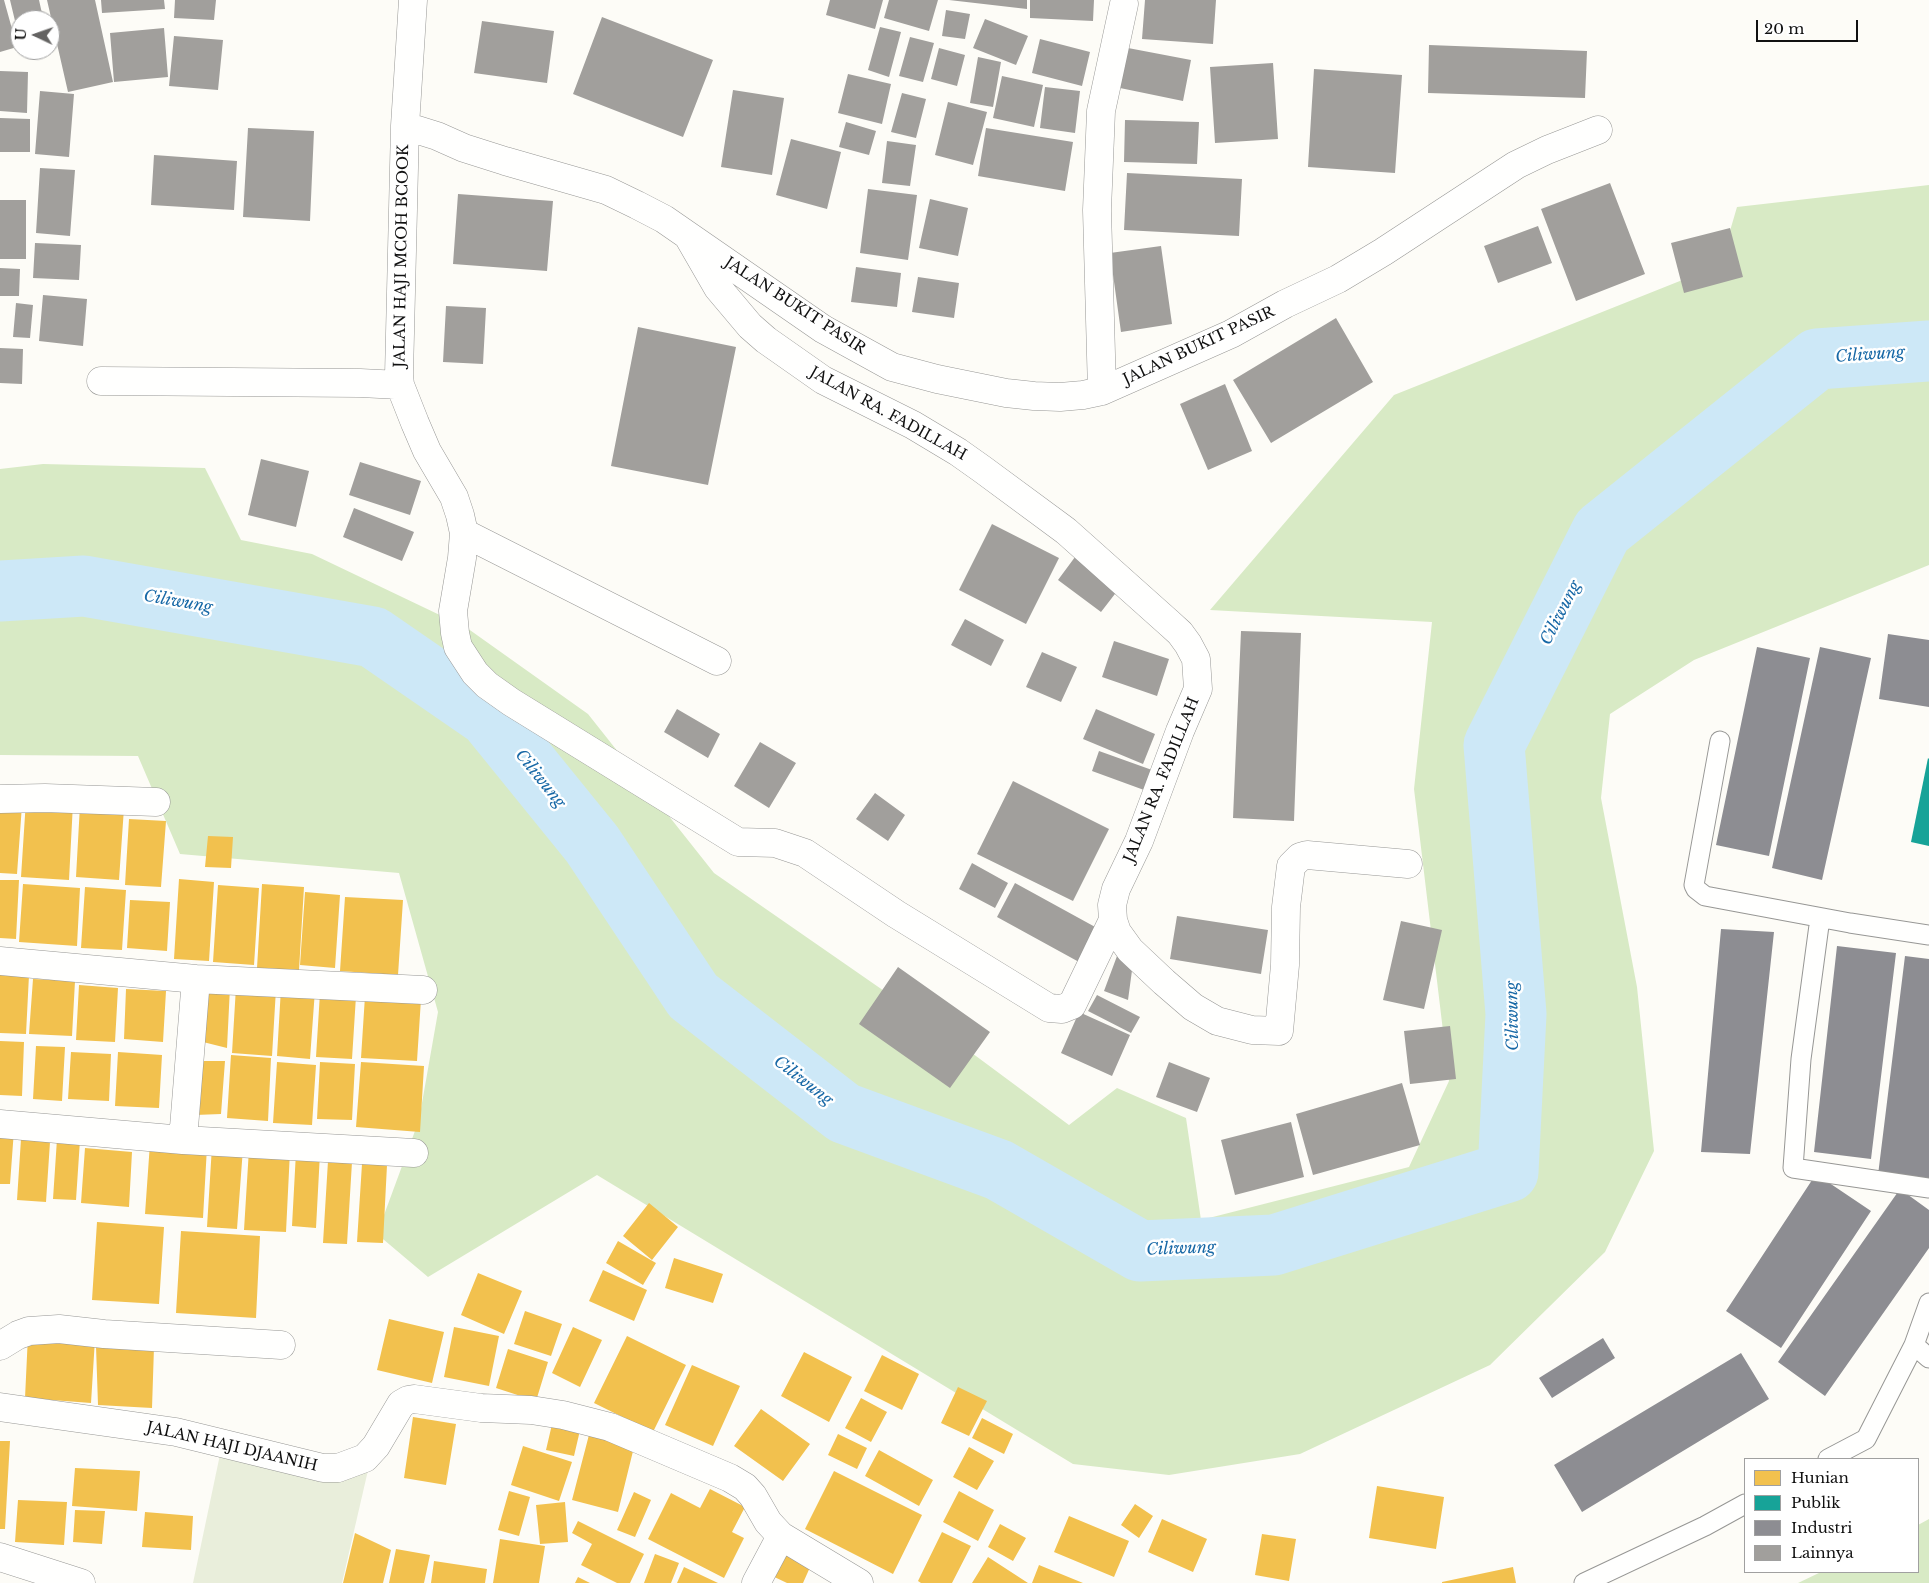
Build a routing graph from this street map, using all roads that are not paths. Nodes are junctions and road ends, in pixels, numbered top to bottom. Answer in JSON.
{"nodes":[{"id":1,"x":413,"y":0,"type":"edge"},
{"id":2,"x":1124,"y":4,"type":"dead end"},
{"id":3,"x":405,"y":126,"type":"junction"},
{"id":4,"x":1598,"y":130,"type":"dead end"},
{"id":5,"x":688,"y":236,"type":"junction"},
{"id":6,"x":101,"y":381,"type":"dead end"},
{"id":7,"x":400,"y":386,"type":"junction"},
{"id":8,"x":1102,"y":391,"type":"junction"},
{"id":9,"x":464,"y":533,"type":"junction"},
{"id":10,"x":717,"y":661,"type":"dead end"},
{"id":11,"x":1720,"y":741,"type":"dead end"},
{"id":12,"x":0,"y":799,"type":"edge"},
{"id":13,"x":156,"y":802,"type":"dead end"},
{"id":14,"x":1408,"y":864,"type":"dead end"},
{"id":15,"x":1820,"y":918,"type":"junction"},
{"id":16,"x":1113,"y":920,"type":"junction"},
{"id":17,"x":1929,"y":935,"type":"edge"},
{"id":18,"x":0,"y":962,"type":"edge"},
{"id":19,"x":196,"y":979,"type":"junction"},
{"id":20,"x":423,"y":990,"type":"dead end"},
{"id":21,"x":0,"y":1124,"type":"edge"},
{"id":22,"x":183,"y":1140,"type":"junction"},
{"id":23,"x":414,"y":1153,"type":"dead end"},
{"id":24,"x":1929,"y":1188,"type":"edge"},
{"id":25,"x":1929,"y":1303,"type":"edge"},
{"id":26,"x":281,"y":1345,"type":"dead end"},
{"id":27,"x":1914,"y":1345,"type":"junction"},
{"id":28,"x":0,"y":1346,"type":"edge"},
{"id":29,"x":1929,"y":1358,"type":"edge"},
{"id":30,"x":0,"y":1406,"type":"edge"},
{"id":31,"x":1830,"y":1458,"type":"edge"},
{"id":32,"x":1744,"y":1505,"type":"edge"},
{"id":33,"x":781,"y":1536,"type":"junction"},
{"id":34,"x":0,"y":1558,"type":"edge"},
{"id":35,"x":81,"y":1583,"type":"edge"},
{"id":36,"x":756,"y":1583,"type":"edge"},
{"id":37,"x":859,"y":1583,"type":"edge"},
{"id":38,"x":1584,"y":1583,"type":"edge"}],
"edges":[{"from":1,"to":3,"type":"street"},
{"from":2,"to":8,"type":"street"},
{"from":3,"to":5,"type":"street","name":"JALAN BUKIT PASIR"},
{"from":3,"to":7,"type":"street","name":"JALAN HAJI MCOH BCOOK"},
{"from":4,"to":8,"type":"street","name":"JALAN BUKIT PASIR"},
{"from":5,"to":8,"type":"street","name":"JALAN BUKIT PASIR"},
{"from":5,"to":16,"type":"street","name":"JALAN RA. FADILLAH"},
{"from":6,"to":7,"type":"street"},
{"from":7,"to":9,"type":"street","name":"JALAN HAJI MCOH BCOOK"},
{"from":9,"to":10,"type":"street"},
{"from":9,"to":16,"type":"street","name":"JALAN HAJI MCOH BCOOK"},
{"from":11,"to":15,"type":"lane"},
{"from":12,"to":13,"type":"street"},
{"from":14,"to":16,"type":"street"},
{"from":15,"to":17,"type":"lane"},
{"from":15,"to":24,"type":"lane"},
{"from":18,"to":19,"type":"street"},
{"from":19,"to":20,"type":"street"},
{"from":19,"to":22,"type":"street"},
{"from":21,"to":22,"type":"street"},
{"from":22,"to":23,"type":"street"},
{"from":25,"to":27,"type":"lane"},
{"from":26,"to":28,"type":"street"},
{"from":27,"to":29,"type":"lane"},
{"from":27,"to":31,"type":"lane"},
{"from":30,"to":33,"type":"street","name":"JALAN HAJI DJAANIH"},
{"from":32,"to":38,"type":"lane"},
{"from":33,"to":36,"type":"street"},
{"from":33,"to":37,"type":"street","name":"JALAN HAJI DJAANIH"},
{"from":34,"to":35,"type":"street"}]}
